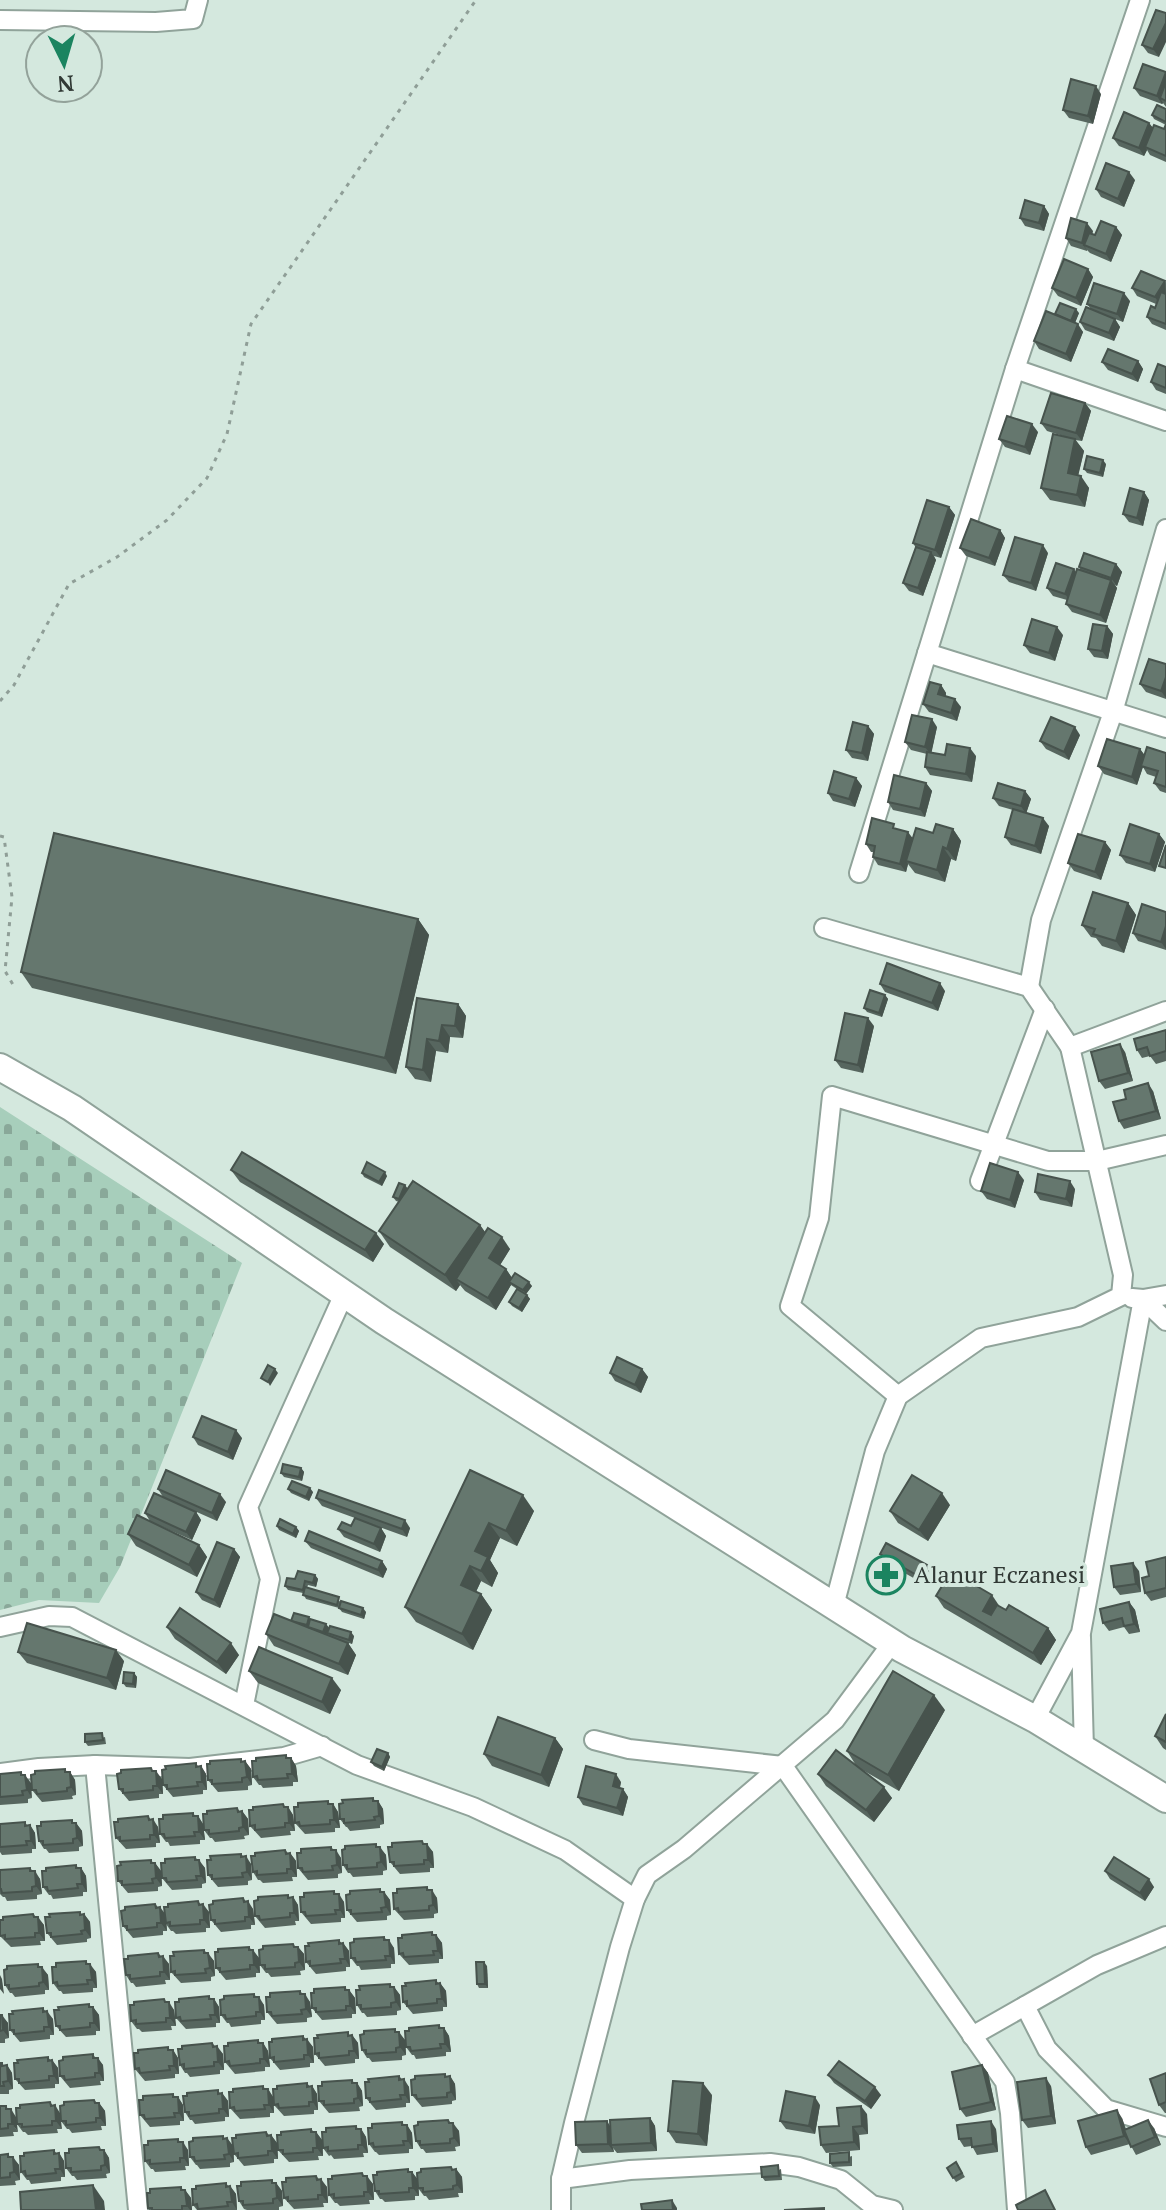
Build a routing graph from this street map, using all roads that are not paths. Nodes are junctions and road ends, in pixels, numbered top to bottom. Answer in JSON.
{"nodes":[{"id":1,"x":198,"y":0,"type":"edge"},
{"id":2,"x":1140,"y":0,"type":"edge"},
{"id":3,"x":0,"y":20,"type":"edge"},
{"id":4,"x":1015,"y":369,"type":"junction"},
{"id":5,"x":1166,"y":421,"type":"edge"},
{"id":6,"x":1166,"y":529,"type":"edge"},
{"id":7,"x":927,"y":653,"type":"junction"},
{"id":8,"x":1113,"y":712,"type":"junction"},
{"id":9,"x":1166,"y":728,"type":"edge"},
{"id":10,"x":859,"y":873,"type":"dead end"},
{"id":11,"x":824,"y":928,"type":"dead end"},
{"id":12,"x":1029,"y":987,"type":"junction"},
{"id":13,"x":1045,"y":1009,"type":"junction"},
{"id":14,"x":1166,"y":1011,"type":"edge"},
{"id":15,"x":1070,"y":1047,"type":"junction"},
{"id":16,"x":4,"y":1065,"type":"edge"},
{"id":17,"x":993,"y":1145,"type":"junction"},
{"id":18,"x":1166,"y":1145,"type":"edge"},
{"id":19,"x":1097,"y":1161,"type":"junction"},
{"id":20,"x":980,"y":1181,"type":"dead end"},
{"id":21,"x":344,"y":1294,"type":"junction"},
{"id":22,"x":1166,"y":1295,"type":"edge"},
{"id":23,"x":1121,"y":1296,"type":"junction"},
{"id":24,"x":1143,"y":1299,"type":"junction"},
{"id":25,"x":1166,"y":1321,"type":"edge"},
{"id":26,"x":898,"y":1396,"type":"junction"},
{"id":27,"x":834,"y":1606,"type":"junction"},
{"id":28,"x":0,"y":1627,"type":"edge"},
{"id":29,"x":1081,"y":1633,"type":"junction"},
{"id":30,"x":892,"y":1643,"type":"junction"},
{"id":31,"x":244,"y":1705,"type":"junction"},
{"id":32,"x":1035,"y":1719,"type":"junction"},
{"id":33,"x":594,"y":1740,"type":"dead end"},
{"id":34,"x":322,"y":1746,"type":"junction"},
{"id":35,"x":1084,"y":1750,"type":"junction"},
{"id":36,"x":95,"y":1765,"type":"junction"},
{"id":37,"x":783,"y":1766,"type":"junction"},
{"id":38,"x":0,"y":1773,"type":"edge"},
{"id":39,"x":1166,"y":1799,"type":"edge"},
{"id":40,"x":635,"y":1899,"type":"junction"},
{"id":41,"x":1166,"y":1936,"type":"edge"},
{"id":42,"x":1025,"y":2006,"type":"junction"},
{"id":43,"x":972,"y":2036,"type":"junction"},
{"id":44,"x":1166,"y":2127,"type":"edge"},
{"id":45,"x":561,"y":2179,"type":"junction"},
{"id":46,"x":869,"y":2207,"type":"edge"},
{"id":47,"x":138,"y":2210,"type":"edge"},
{"id":48,"x":561,"y":2210,"type":"edge"},
{"id":49,"x":893,"y":2210,"type":"edge"},
{"id":50,"x":1017,"y":2210,"type":"edge"}],
"edges":[{"from":1,"to":3,"type":"street"},
{"from":2,"to":4,"type":"street"},
{"from":4,"to":5,"type":"street"},
{"from":4,"to":7,"type":"street"},
{"from":6,"to":8,"type":"street"},
{"from":7,"to":8,"type":"street"},
{"from":7,"to":10,"type":"street"},
{"from":8,"to":9,"type":"street"},
{"from":8,"to":12,"type":"street"},
{"from":11,"to":12,"type":"street"},
{"from":12,"to":13,"type":"street"},
{"from":13,"to":15,"type":"street"},
{"from":13,"to":17,"type":"street"},
{"from":14,"to":15,"type":"street"},
{"from":15,"to":19,"type":"street"},
{"from":16,"to":21,"type":"main road"},
{"from":17,"to":19,"type":"street"},
{"from":17,"to":20,"type":"street"},
{"from":17,"to":26,"type":"street"},
{"from":18,"to":19,"type":"street"},
{"from":19,"to":23,"type":"street"},
{"from":21,"to":27,"type":"main road"},
{"from":21,"to":31,"type":"street"},
{"from":22,"to":24,"type":"street"},
{"from":23,"to":24,"type":"street"},
{"from":23,"to":26,"type":"street"},
{"from":24,"to":25,"type":"street"},
{"from":24,"to":29,"type":"street"},
{"from":26,"to":27,"type":"street"},
{"from":27,"to":30,"type":"main road"},
{"from":28,"to":31,"type":"street"},
{"from":29,"to":32,"type":"street"},
{"from":29,"to":35,"type":"street"},
{"from":30,"to":32,"type":"main road"},
{"from":30,"to":37,"type":"street"},
{"from":31,"to":34,"type":"street"},
{"from":32,"to":35,"type":"main road"},
{"from":33,"to":37,"type":"street"},
{"from":34,"to":36,"type":"street"},
{"from":34,"to":40,"type":"street"},
{"from":35,"to":39,"type":"main road"},
{"from":36,"to":38,"type":"street"},
{"from":36,"to":47,"type":"street"},
{"from":37,"to":40,"type":"street"},
{"from":37,"to":43,"type":"street"},
{"from":40,"to":45,"type":"street"},
{"from":41,"to":42,"type":"street"},
{"from":42,"to":43,"type":"street"},
{"from":42,"to":44,"type":"street"},
{"from":43,"to":50,"type":"street"},
{"from":45,"to":46,"type":"street"},
{"from":45,"to":48,"type":"street"},
{"from":46,"to":49,"type":"street"}]}
